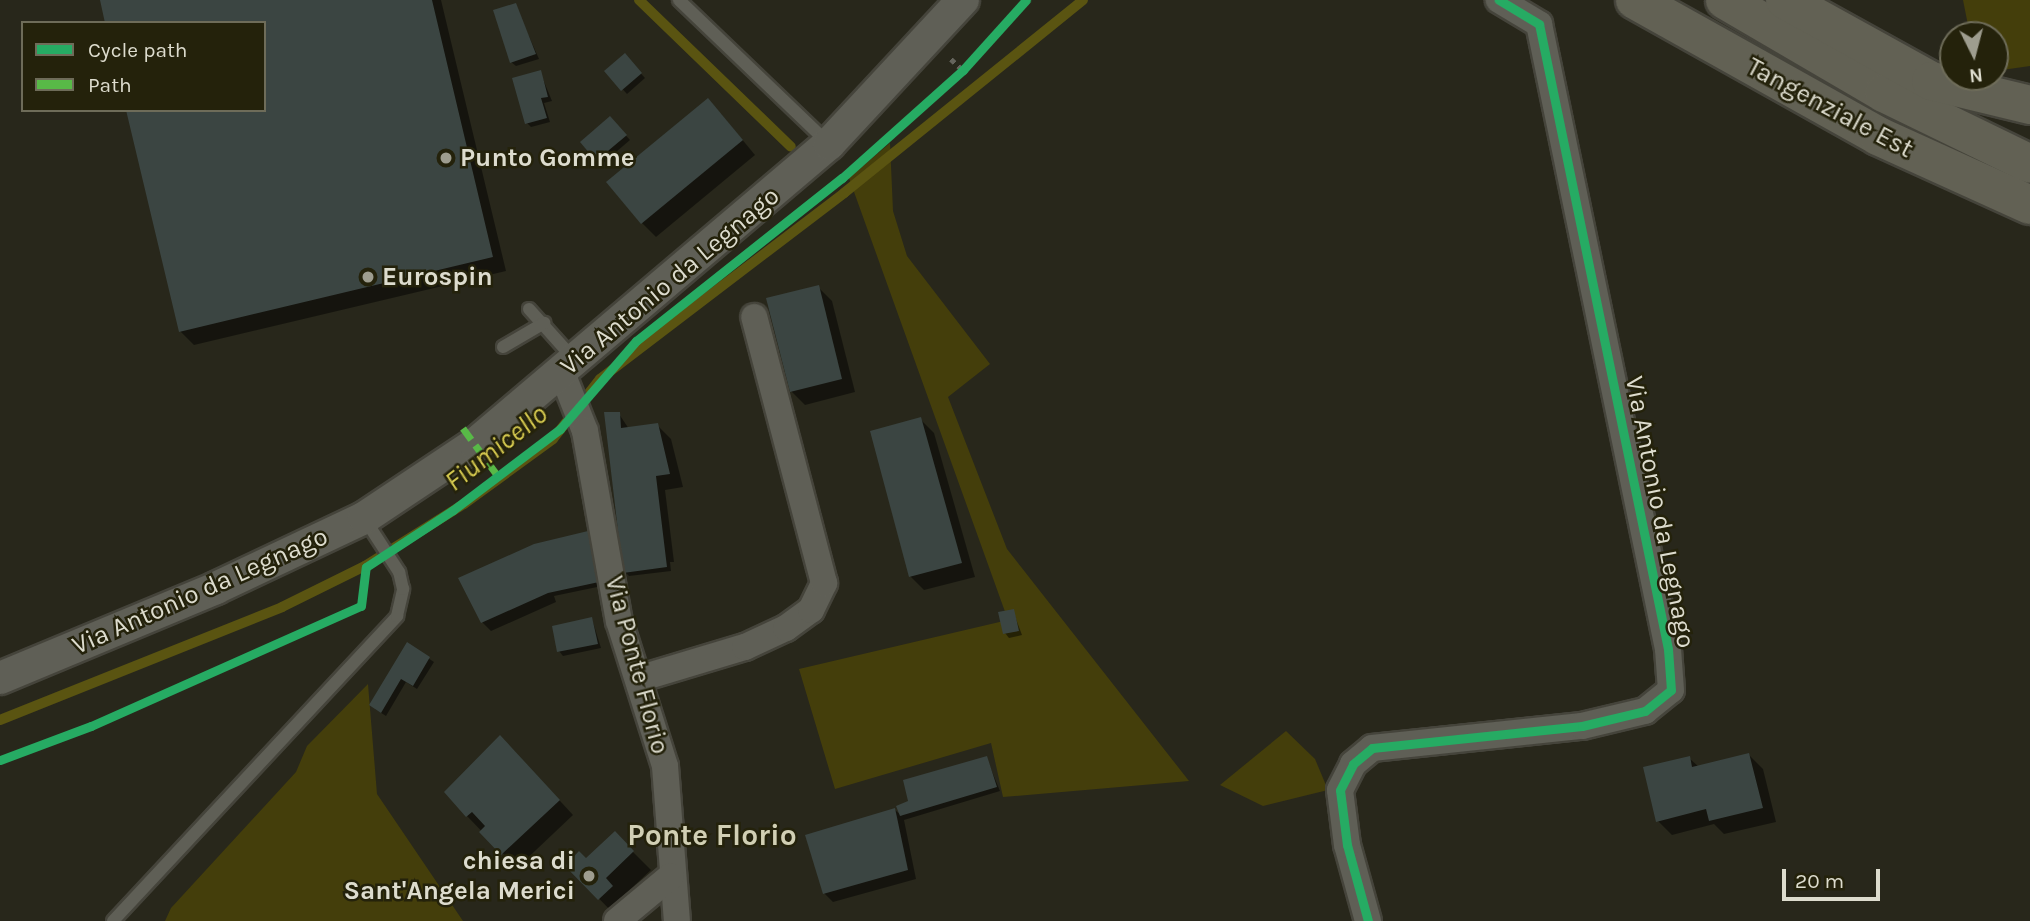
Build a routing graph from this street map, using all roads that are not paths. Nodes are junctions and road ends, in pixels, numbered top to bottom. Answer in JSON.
{"nodes":[{"id":1,"x":679,"y":0,"type":"edge"},
{"id":2,"x":963,"y":0,"type":"edge"},
{"id":3,"x":1499,"y":0,"type":"edge"},
{"id":4,"x":1635,"y":0,"type":"edge"},
{"id":5,"x":1725,"y":0,"type":"edge"},
{"id":6,"x":1785,"y":0,"type":"edge"},
{"id":7,"x":2030,"y":105,"type":"edge"},
{"id":8,"x":829,"y":144,"type":"junction"},
{"id":9,"x":2030,"y":164,"type":"edge"},
{"id":10,"x":2030,"y":205,"type":"edge"},
{"id":11,"x":530,"y":309,"type":"dead end"},
{"id":12,"x":754,"y":317,"type":"dead end"},
{"id":13,"x":544,"y":323,"type":"junction"},
{"id":14,"x":503,"y":347,"type":"dead end"},
{"id":15,"x":570,"y":375,"type":"junction"},
{"id":16,"x":372,"y":529,"type":"junction"},
{"id":17,"x":0,"y":678,"type":"edge"},
{"id":18,"x":638,"y":679,"type":"junction"},
{"id":19,"x":671,"y":876,"type":"junction"},
{"id":20,"x":113,"y":921,"type":"edge"},
{"id":21,"x":617,"y":921,"type":"edge"},
{"id":22,"x":677,"y":921,"type":"edge"},
{"id":23,"x":1368,"y":921,"type":"edge"}],
"edges":[{"from":1,"to":8,"type":"lane"},
{"from":2,"to":8,"type":"street","name":"Via Antonio da Legnago"},
{"from":3,"to":23,"type":"street","name":"Via Antonio da Legnago"},
{"from":4,"to":10,"type":"highway","name":"Tangenziale Est"},
{"from":5,"to":9,"type":"highway","name":"Tangenziale Est"},
{"from":6,"to":7,"type":"highway"},
{"from":8,"to":15,"type":"street","name":"Via Antonio da Legnago"},
{"from":11,"to":13,"type":"lane"},
{"from":12,"to":18,"type":"street"},
{"from":13,"to":14,"type":"lane"},
{"from":13,"to":15,"type":"lane"},
{"from":15,"to":16,"type":"street","name":"Via Antonio da Legnago"},
{"from":15,"to":18,"type":"street","name":"Via Ponte Florio"},
{"from":16,"to":17,"type":"street","name":"Via Antonio da Legnago"},
{"from":16,"to":20,"type":"lane"},
{"from":18,"to":19,"type":"street","name":"Via Ponte Florio"},
{"from":19,"to":21,"type":"street"},
{"from":19,"to":22,"type":"street","name":"Via Ponte Florio"}]}
